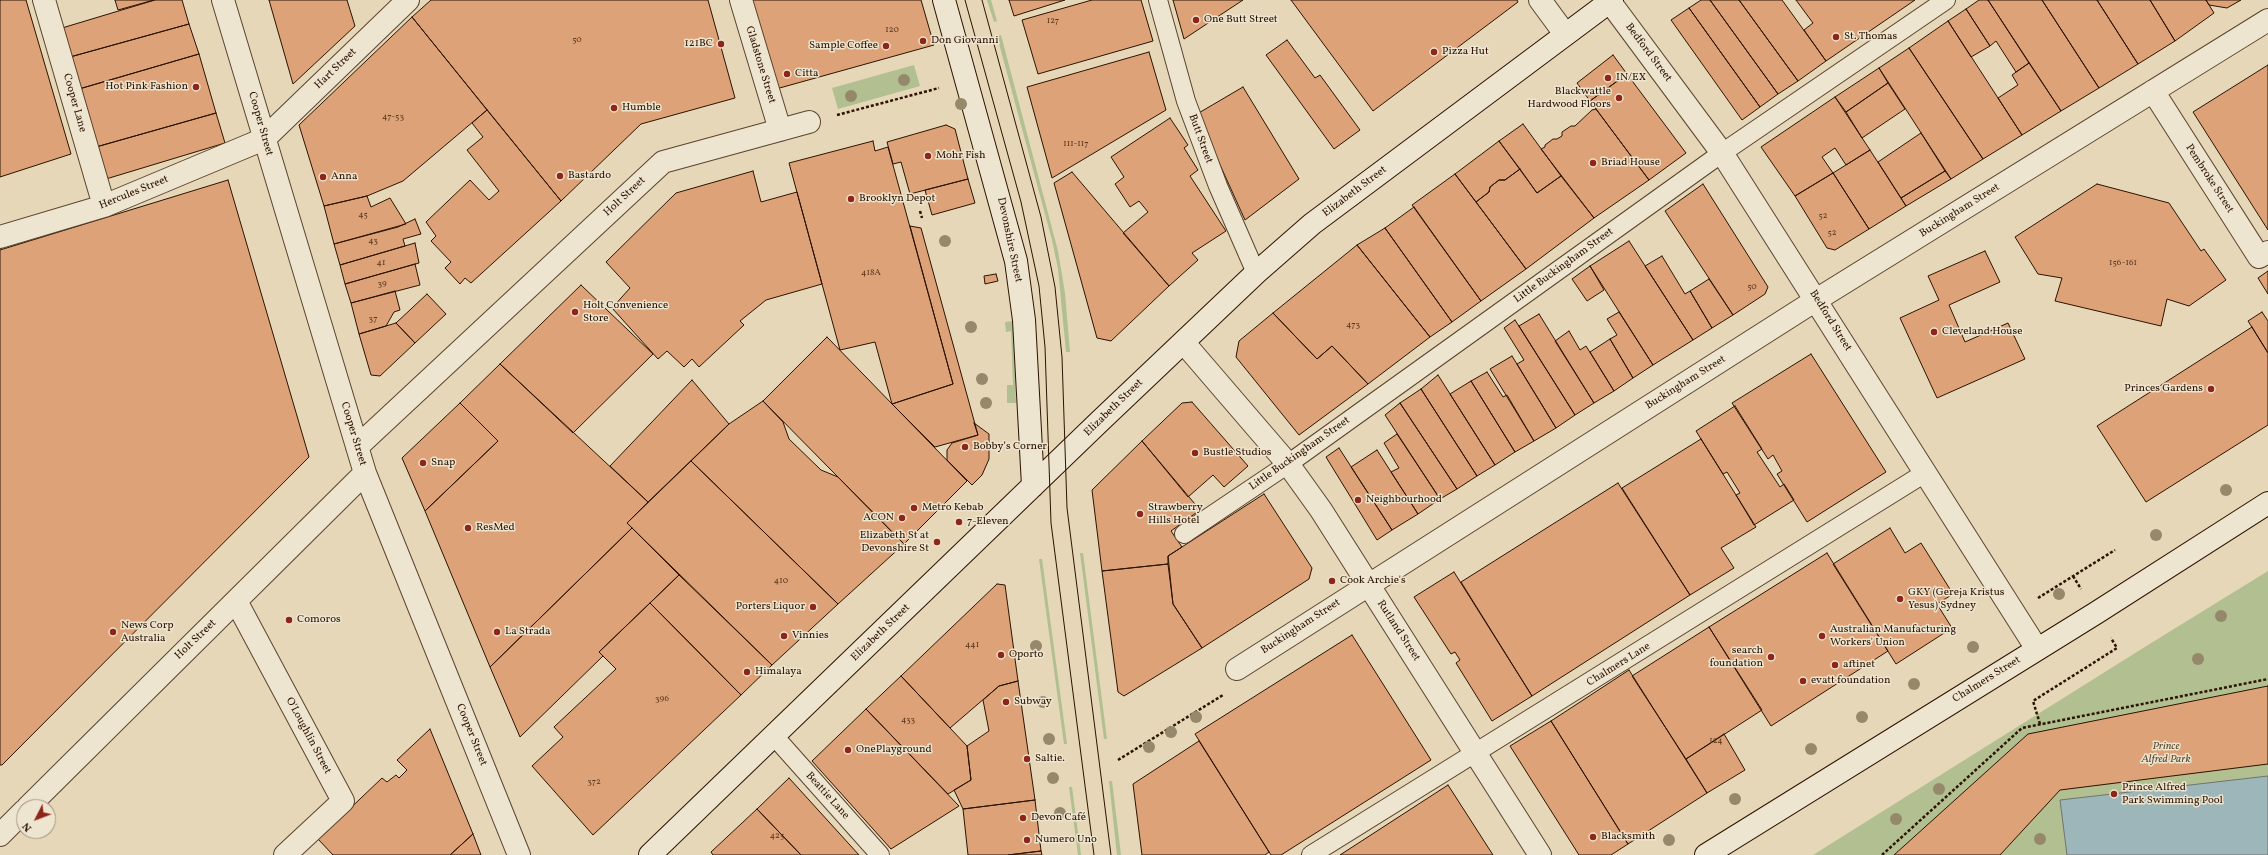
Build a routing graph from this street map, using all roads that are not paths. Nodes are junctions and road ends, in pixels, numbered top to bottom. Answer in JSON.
{"nodes":[{"id":1,"x":44,"y":0,"type":"edge"},
{"id":2,"x":224,"y":0,"type":"edge"},
{"id":3,"x":740,"y":0,"type":"edge"},
{"id":4,"x":944,"y":0,"type":"edge"},
{"id":5,"x":1158,"y":0,"type":"edge"},
{"id":6,"x":1540,"y":0,"type":"edge"},
{"id":7,"x":1946,"y":0,"type":"edge"},
{"id":8,"x":1611,"y":1,"type":"edge"},
{"id":9,"x":402,"y":3,"type":"edge"},
{"id":10,"x":2268,"y":20,"type":"edge"},
{"id":11,"x":1565,"y":34,"type":"junction"},
{"id":12,"x":2153,"y":92,"type":"junction"},
{"id":13,"x":809,"y":122,"type":"road end"},
{"id":14,"x":780,"y":130,"type":"junction"},
{"id":15,"x":264,"y":139,"type":"junction"},
{"id":16,"x":1722,"y":153,"type":"junction"},
{"id":17,"x":104,"y":206,"type":"junction"},
{"id":18,"x":0,"y":237,"type":"edge"},
{"id":19,"x":2268,"y":252,"type":"edge"},
{"id":20,"x":1256,"y":273,"type":"junction"},
{"id":21,"x":1816,"y":300,"type":"junction"},
{"id":22,"x":1184,"y":343,"type":"junction"},
{"id":23,"x":357,"y":447,"type":"junction"},
{"id":24,"x":1288,"y":464,"type":"junction"},
{"id":25,"x":365,"y":473,"type":"junction"},
{"id":26,"x":1926,"y":473,"type":"junction"},
{"id":27,"x":1033,"y":486,"type":"junction"},
{"id":28,"x":2268,"y":503,"type":"edge"},
{"id":29,"x":1184,"y":534,"type":"dead end"},
{"id":30,"x":1368,"y":584,"type":"junction"},
{"id":31,"x":236,"y":601,"type":"junction"},
{"id":32,"x":2037,"y":650,"type":"junction"},
{"id":33,"x":1237,"y":669,"type":"road end"},
{"id":34,"x":774,"y":736,"type":"junction"},
{"id":35,"x":1476,"y":754,"type":"junction"},
{"id":36,"x":36,"y":799,"type":"edge"},
{"id":37,"x":16,"y":819,"type":"edge"},
{"id":38,"x":0,"y":835,"type":"edge"},
{"id":39,"x":285,"y":855,"type":"edge"},
{"id":40,"x":519,"y":855,"type":"edge"},
{"id":41,"x":650,"y":855,"type":"edge"},
{"id":42,"x":880,"y":855,"type":"edge"},
{"id":43,"x":1311,"y":855,"type":"edge"},
{"id":44,"x":1540,"y":855,"type":"edge"},
{"id":45,"x":1706,"y":855,"type":"edge"}],
"edges":[{"from":1,"to":17,"type":"street","name":"Cooper Lane"},
{"from":2,"to":15,"type":"street","name":"Cooper Street"},
{"from":3,"to":14,"type":"street","name":"Gladstone Street"},
{"from":4,"to":27,"type":"street","name":"Devonshire Street"},
{"from":5,"to":20,"type":"lane","name":"Butt Street"},
{"from":6,"to":11,"type":"street"},
{"from":7,"to":16,"type":"lane","name":"Little Buckingham Street"},
{"from":8,"to":11,"type":"street","name":"Elizabeth Street"},
{"from":8,"to":16,"type":"street","name":"Bedford Street"},
{"from":9,"to":15,"type":"street","name":"Hart Street"},
{"from":10,"to":12,"type":"street","name":"Buckingham Street"},
{"from":11,"to":20,"type":"street","name":"Elizabeth Street"},
{"from":12,"to":19,"type":"street","name":"Pembroke Street"},
{"from":12,"to":21,"type":"street","name":"Buckingham Street"},
{"from":13,"to":14,"type":"street","name":"Holt Street"},
{"from":14,"to":23,"type":"street","name":"Holt Street"},
{"from":15,"to":17,"type":"street","name":"Hercules Street"},
{"from":15,"to":23,"type":"street","name":"Cooper Street"},
{"from":16,"to":21,"type":"street","name":"Bedford Street"},
{"from":16,"to":24,"type":"lane","name":"Little Buckingham Street"},
{"from":17,"to":18,"type":"street","name":"Hercules Street"},
{"from":20,"to":22,"type":"street","name":"Elizabeth Street"},
{"from":21,"to":26,"type":"street","name":"Bedford Street"},
{"from":21,"to":30,"type":"street","name":"Buckingham Street"},
{"from":22,"to":24,"type":"street","name":"Rutland Street"},
{"from":22,"to":27,"type":"street","name":"Elizabeth Street"},
{"from":23,"to":25,"type":"street","name":"Cooper Street"},
{"from":24,"to":29,"type":"lane","name":"Little Buckingham Street"},
{"from":24,"to":30,"type":"street","name":"Rutland Street"},
{"from":25,"to":31,"type":"street","name":"Holt Street"},
{"from":25,"to":40,"type":"street","name":"Cooper Street"},
{"from":26,"to":32,"type":"street","name":"Bedford Street"},
{"from":26,"to":35,"type":"lane","name":"Chalmers Lane"},
{"from":27,"to":34,"type":"street","name":"Elizabeth Street"},
{"from":28,"to":32,"type":"street","name":"Chalmers Street"},
{"from":30,"to":33,"type":"street","name":"Buckingham Street"},
{"from":30,"to":35,"type":"street","name":"Rutland Street"},
{"from":31,"to":36,"type":"street","name":"Holt Street"},
{"from":31,"to":39,"type":"street","name":"O'Loughlin Street"},
{"from":32,"to":45,"type":"street","name":"Chalmers Street"},
{"from":34,"to":41,"type":"street","name":"Elizabeth Street"},
{"from":34,"to":42,"type":"lane","name":"Beattie Lane"},
{"from":35,"to":43,"type":"lane","name":"Chalmers Lane"},
{"from":35,"to":44,"type":"street","name":"Rutland Street"},
{"from":37,"to":38,"type":"street"}]}
